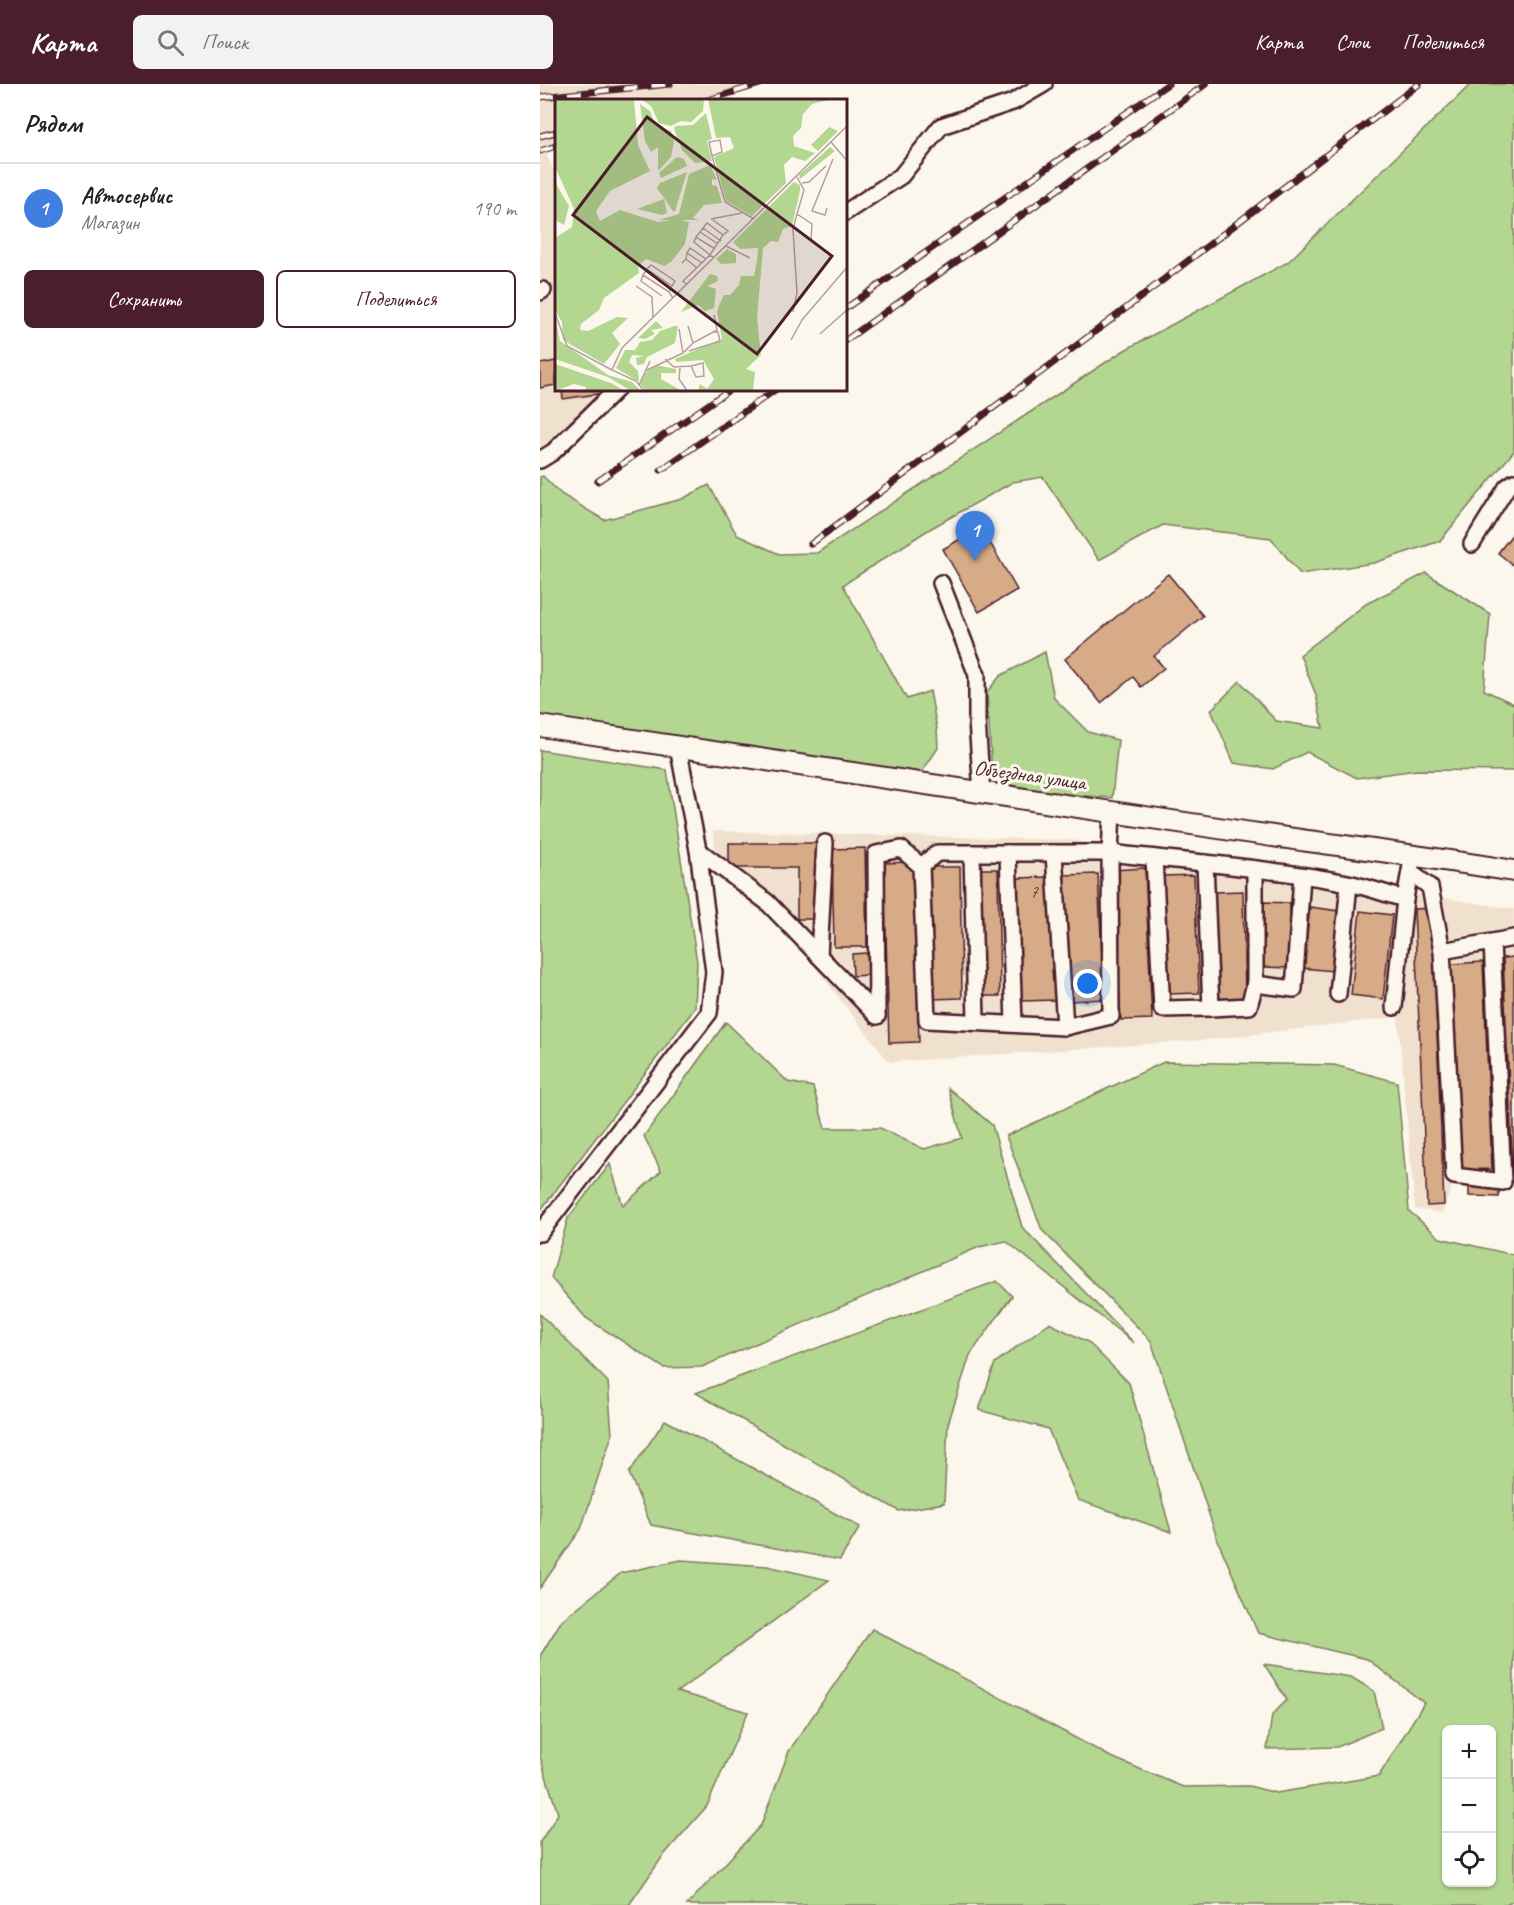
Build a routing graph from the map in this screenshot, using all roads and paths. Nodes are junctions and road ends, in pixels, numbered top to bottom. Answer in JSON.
{"nodes":[{"id":1,"x":1044,"y":84,"type":"edge"},
{"id":2,"x":848,"y":211,"type":"edge"},
{"id":3,"x":614,"y":392,"type":"edge"},
{"id":4,"x":540,"y":460,"type":"edge"},
{"id":5,"x":1514,"y":482,"type":"edge"},
{"id":6,"x":1472,"y":544,"type":"dead end"},
{"id":7,"x":940,"y":583,"type":"dead end"},
{"id":8,"x":540,"y":726,"type":"edge"},
{"id":9,"x":678,"y":747,"type":"junction"},
{"id":10,"x":982,"y":793,"type":"junction"},
{"id":11,"x":1112,"y":812,"type":"junction"},
{"id":12,"x":825,"y":843,"type":"dead end"},
{"id":13,"x":698,"y":850,"type":"junction"},
{"id":14,"x":972,"y":853,"type":"junction"},
{"id":15,"x":1008,"y":853,"type":"junction"},
{"id":16,"x":1054,"y":853,"type":"junction"},
{"id":17,"x":1110,"y":853,"type":"junction"},
{"id":18,"x":1154,"y":858,"type":"junction"},
{"id":19,"x":1205,"y":863,"type":"junction"},
{"id":20,"x":1411,"y":863,"type":"junction"},
{"id":21,"x":921,"y":866,"type":"junction"},
{"id":22,"x":1255,"y":869,"type":"junction"},
{"id":23,"x":1514,"y":871,"type":"edge"},
{"id":24,"x":1302,"y":876,"type":"junction"},
{"id":25,"x":1349,"y":884,"type":"junction"},
{"id":26,"x":1405,"y":899,"type":"junction"},
{"id":27,"x":1514,"y":938,"type":"edge"},
{"id":28,"x":1492,"y":942,"type":"junction"},
{"id":29,"x":1442,"y":951,"type":"junction"},
{"id":30,"x":819,"y":956,"type":"junction"},
{"id":31,"x":1255,"y":984,"type":"junction"},
{"id":32,"x":1338,"y":994,"type":"dead end"},
{"id":33,"x":1394,"y":1007,"type":"dead end"},
{"id":34,"x":1211,"y":1008,"type":"junction"},
{"id":35,"x":976,"y":1022,"type":"junction"},
{"id":36,"x":1014,"y":1024,"type":"junction"},
{"id":37,"x":1065,"y":1027,"type":"junction"},
{"id":38,"x":1508,"y":1182,"type":"edge"},
{"id":39,"x":540,"y":1233,"type":"edge"}],
"edges":[{"from":1,"to":2,"type":"lane"},
{"from":3,"to":4,"type":"lane"},
{"from":5,"to":6,"type":"lane"},
{"from":7,"to":10,"type":"lane"},
{"from":8,"to":9,"type":"main road","name":"Объездная улица"},
{"from":9,"to":10,"type":"main road","name":"Объездная улица"},
{"from":9,"to":13,"type":"lane"},
{"from":10,"to":11,"type":"main road","name":"Объездная улица"},
{"from":11,"to":17,"type":"lane"},
{"from":11,"to":20,"type":"main road","name":"Объездная улица"},
{"from":12,"to":30,"type":"lane"},
{"from":13,"to":30,"type":"lane"},
{"from":13,"to":39,"type":"lane"},
{"from":14,"to":15,"type":"lane"},
{"from":14,"to":21,"type":"lane"},
{"from":14,"to":35,"type":"lane"},
{"from":15,"to":16,"type":"lane"},
{"from":15,"to":36,"type":"lane"},
{"from":16,"to":17,"type":"lane"},
{"from":16,"to":37,"type":"lane"},
{"from":17,"to":18,"type":"lane"},
{"from":17,"to":37,"type":"lane"},
{"from":18,"to":19,"type":"lane"},
{"from":18,"to":34,"type":"lane"},
{"from":19,"to":22,"type":"lane"},
{"from":19,"to":34,"type":"lane"},
{"from":20,"to":23,"type":"main road","name":"Объездная улица"},
{"from":20,"to":26,"type":"lane"},
{"from":20,"to":29,"type":"lane"},
{"from":21,"to":30,"type":"lane"},
{"from":21,"to":35,"type":"lane"},
{"from":22,"to":24,"type":"lane"},
{"from":22,"to":31,"type":"lane"},
{"from":24,"to":25,"type":"lane"},
{"from":24,"to":31,"type":"lane"},
{"from":25,"to":26,"type":"lane"},
{"from":25,"to":32,"type":"lane"},
{"from":26,"to":33,"type":"lane"},
{"from":27,"to":28,"type":"lane"},
{"from":28,"to":29,"type":"lane"},
{"from":28,"to":38,"type":"lane"},
{"from":29,"to":38,"type":"lane"},
{"from":31,"to":34,"type":"lane"},
{"from":35,"to":36,"type":"lane"},
{"from":36,"to":37,"type":"lane"}]}
